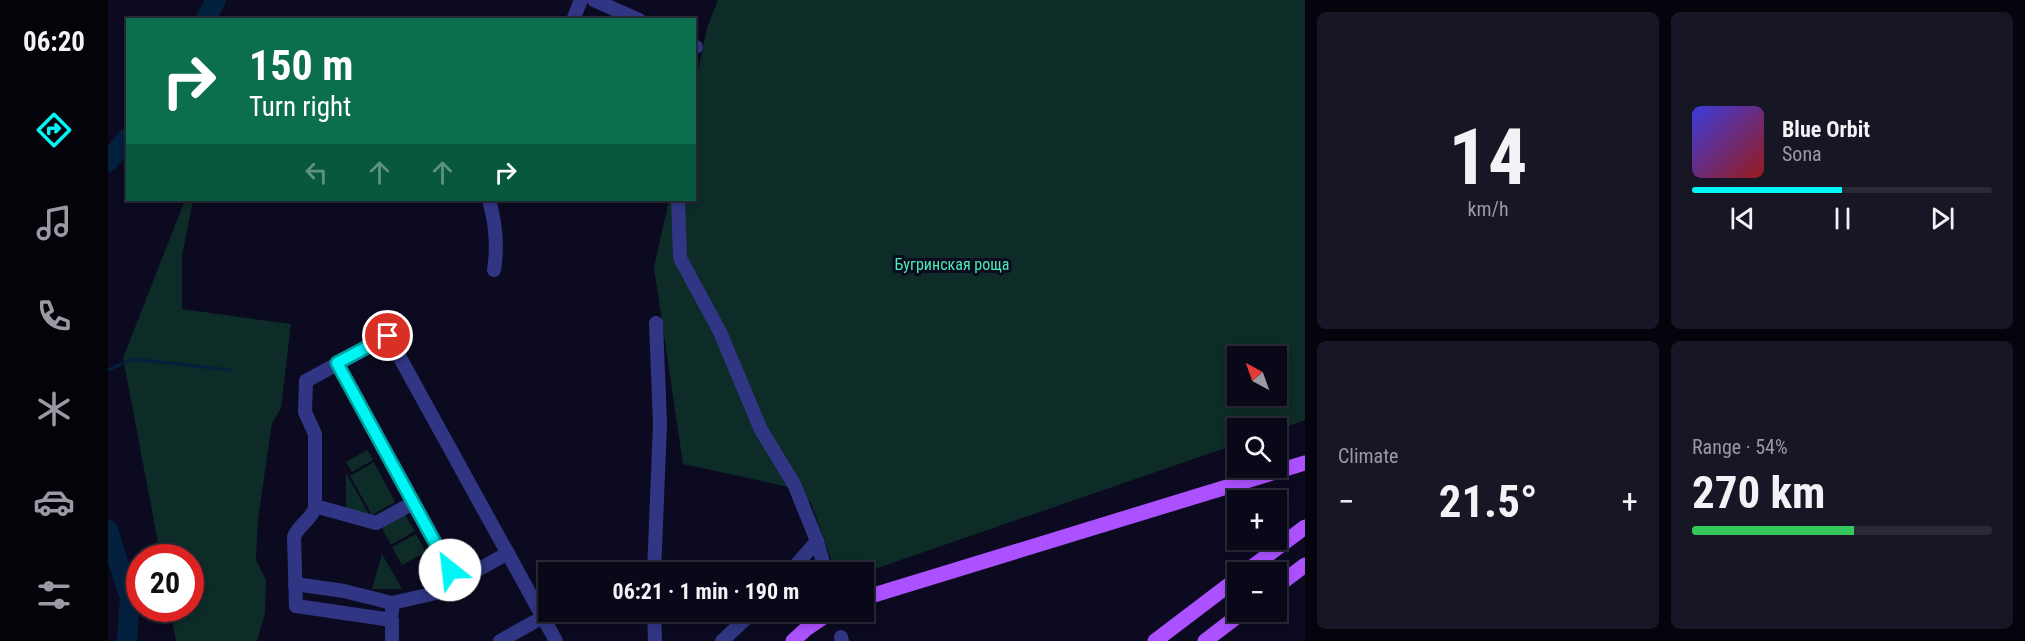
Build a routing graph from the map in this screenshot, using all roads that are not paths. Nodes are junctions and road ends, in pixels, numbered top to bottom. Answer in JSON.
{"nodes":[{"id":1,"x":580,"y":0,"type":"edge"},
{"id":2,"x":594,"y":0,"type":"edge"},
{"id":3,"x":574,"y":18,"type":"edge"},
{"id":4,"x":634,"y":18,"type":"edge"},
{"id":5,"x":489,"y":201,"type":"edge"},
{"id":6,"x":678,"y":201,"type":"edge"},
{"id":7,"x":494,"y":270,"type":"dead end"},
{"id":8,"x":656,"y":323,"type":"dead end"},
{"id":9,"x":337,"y":363,"type":"junction"},
{"id":10,"x":1305,"y":463,"type":"edge"},
{"id":11,"x":413,"y":503,"type":"junction"},
{"id":12,"x":315,"y":506,"type":"junction"},
{"id":13,"x":1305,"y":527,"type":"edge"},
{"id":14,"x":817,"y":541,"type":"junction"},
{"id":15,"x":508,"y":553,"type":"junction"},
{"id":16,"x":654,"y":562,"type":"edge"},
{"id":17,"x":799,"y":562,"type":"edge"},
{"id":18,"x":823,"y":562,"type":"edge"},
{"id":19,"x":1259,"y":562,"type":"edge"},
{"id":20,"x":1305,"y":566,"type":"edge"},
{"id":21,"x":1287,"y":579,"type":"edge"},
{"id":22,"x":457,"y":582,"type":"junction"},
{"id":23,"x":295,"y":584,"type":"junction"},
{"id":24,"x":1227,"y":586,"type":"edge"},
{"id":25,"x":874,"y":594,"type":"edge"},
{"id":26,"x":392,"y":603,"type":"junction"},
{"id":27,"x":538,"y":608,"type":"edge"},
{"id":28,"x":392,"y":620,"type":"junction"},
{"id":29,"x":538,"y":620,"type":"edge"},
{"id":30,"x":546,"y":622,"type":"edge"},
{"id":31,"x":654,"y":622,"type":"edge"},
{"id":32,"x":742,"y":622,"type":"edge"},
{"id":33,"x":816,"y":622,"type":"edge"},
{"id":34,"x":1230,"y":622,"type":"edge"},
{"id":35,"x":392,"y":641,"type":"edge"},
{"id":36,"x":500,"y":641,"type":"edge"},
{"id":37,"x":556,"y":641,"type":"edge"},
{"id":38,"x":655,"y":641,"type":"edge"},
{"id":39,"x":722,"y":641,"type":"edge"},
{"id":40,"x":793,"y":641,"type":"edge"},
{"id":41,"x":1155,"y":641,"type":"edge"},
{"id":42,"x":1205,"y":641,"type":"edge"}],
"edges":[{"from":1,"to":3,"type":"street"},
{"from":2,"to":4,"type":"street"},
{"from":5,"to":7,"type":"street"},
{"from":6,"to":14,"type":"street"},
{"from":8,"to":16,"type":"street"},
{"from":9,"to":11,"type":"street"},
{"from":9,"to":12,"type":"street"},
{"from":9,"to":15,"type":"street"},
{"from":10,"to":25,"type":"main road"},
{"from":11,"to":12,"type":"street"},
{"from":11,"to":22,"type":"street"},
{"from":12,"to":23,"type":"street"},
{"from":13,"to":19,"type":"main road"},
{"from":14,"to":17,"type":"street"},
{"from":14,"to":18,"type":"street"},
{"from":15,"to":22,"type":"street"},
{"from":15,"to":27,"type":"street"},
{"from":20,"to":21,"type":"main road"},
{"from":22,"to":26,"type":"street"},
{"from":23,"to":26,"type":"street"},
{"from":23,"to":28,"type":"street"},
{"from":24,"to":41,"type":"main road"},
{"from":26,"to":28,"type":"street"},
{"from":28,"to":35,"type":"street"},
{"from":29,"to":36,"type":"street"},
{"from":30,"to":37,"type":"street"},
{"from":31,"to":38,"type":"street"},
{"from":32,"to":39,"type":"street"},
{"from":33,"to":40,"type":"main road"},
{"from":34,"to":42,"type":"main road"}]}
